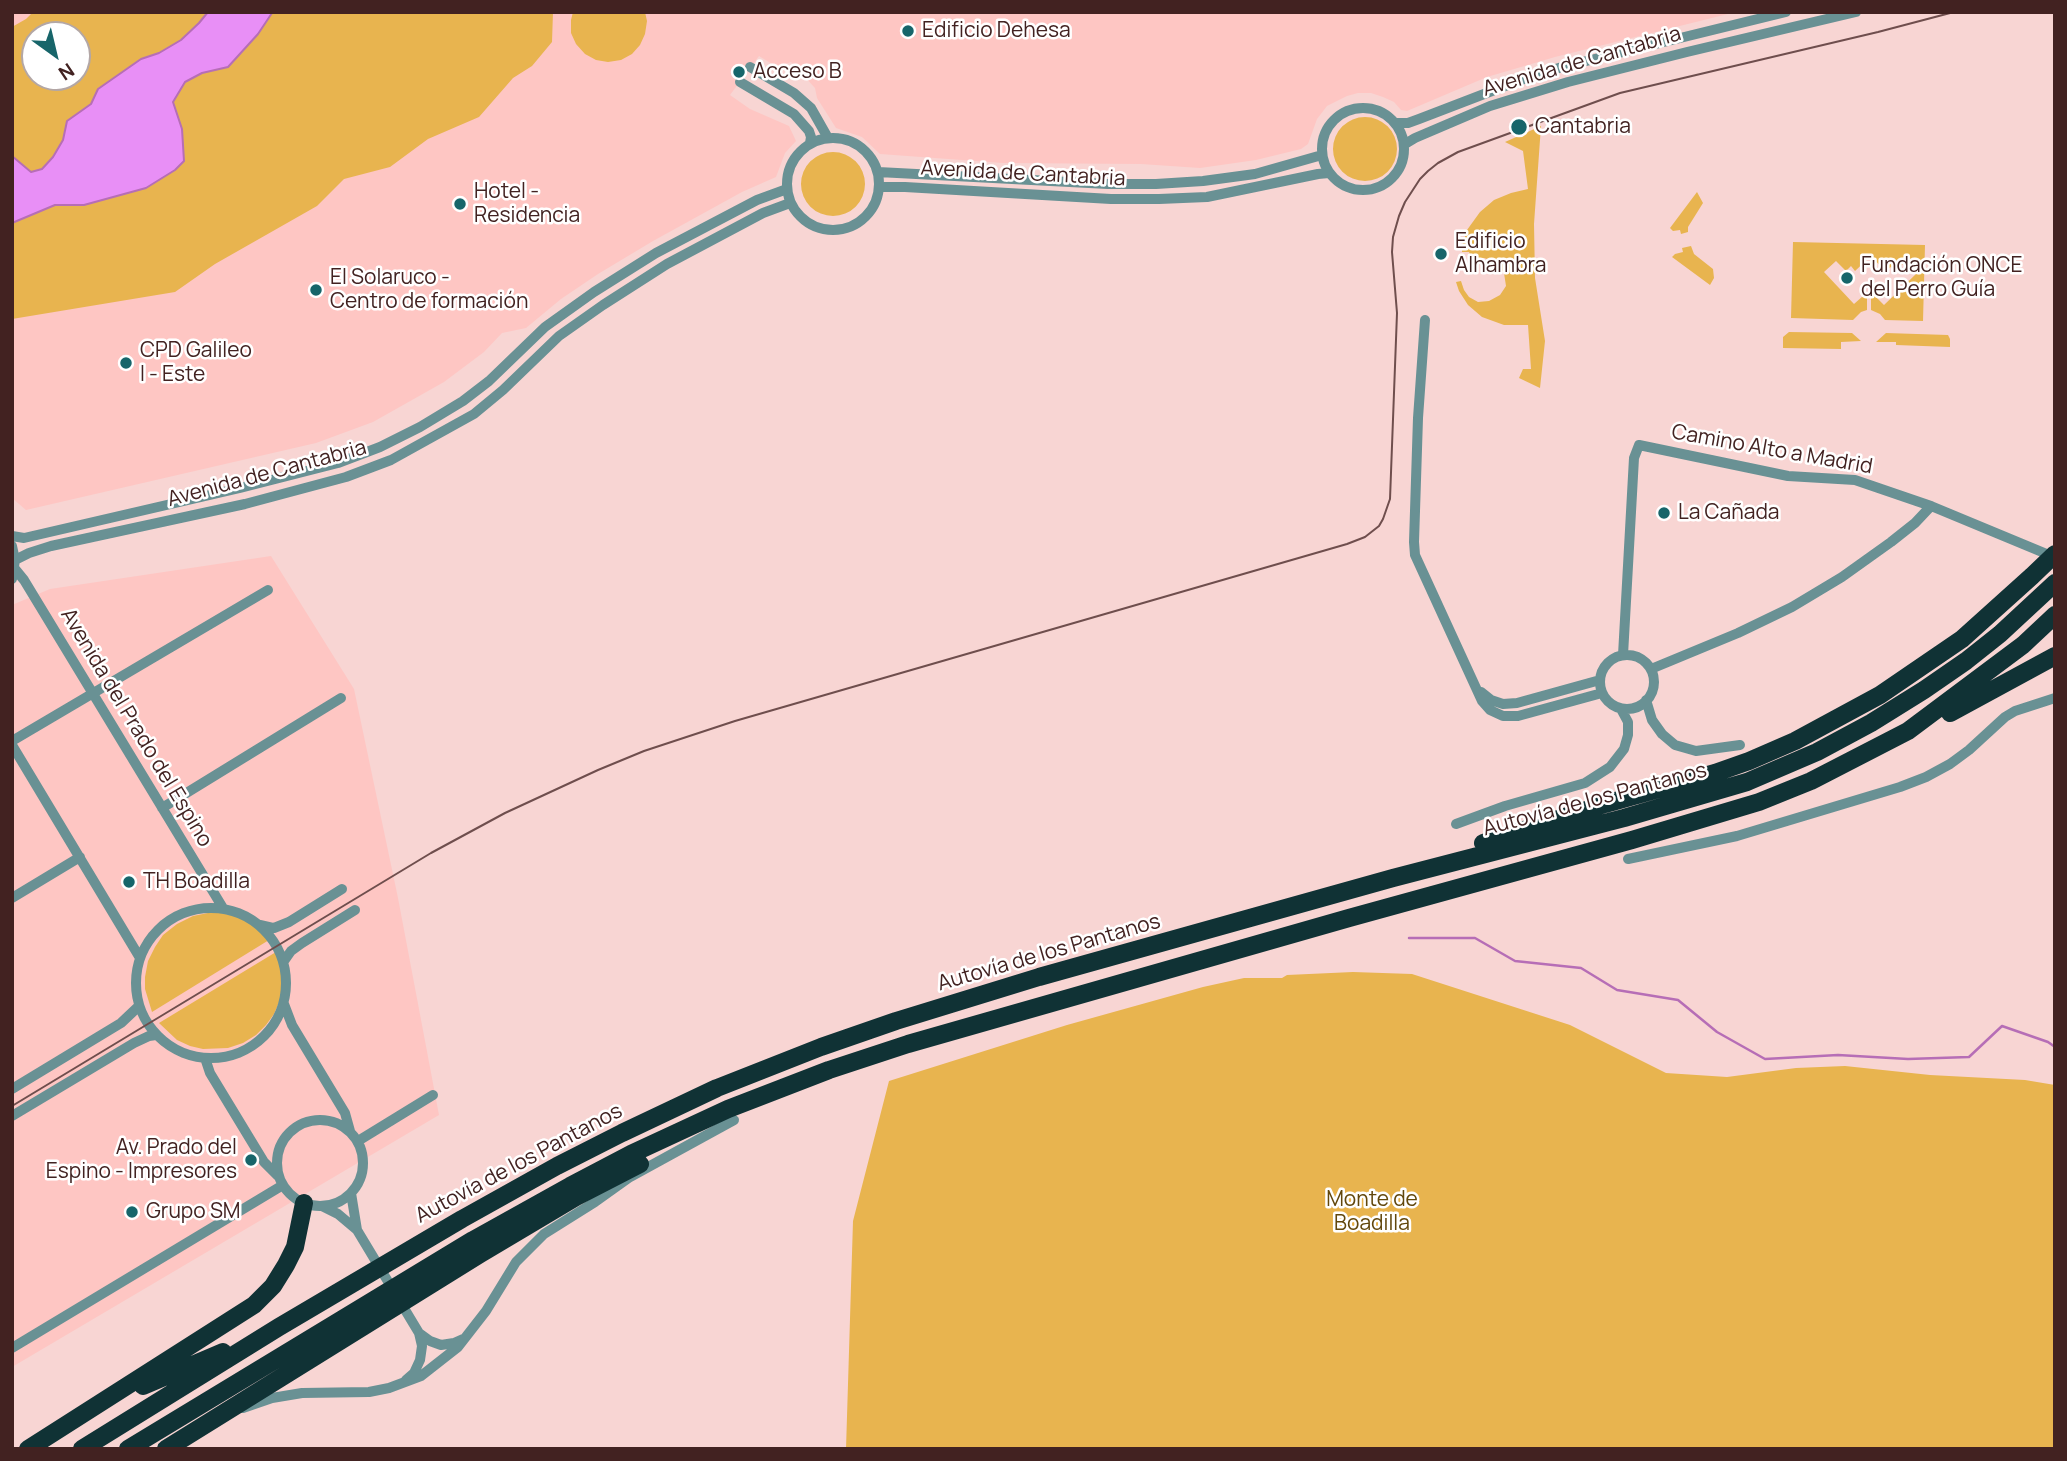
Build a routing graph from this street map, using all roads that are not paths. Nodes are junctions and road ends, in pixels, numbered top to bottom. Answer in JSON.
{"nodes":[{"id":1,"x":1786,"y":12,"type":"edge"},
{"id":2,"x":1856,"y":12,"type":"edge"},
{"id":3,"x":750,"y":66,"type":"dead end"},
{"id":4,"x":740,"y":82,"type":"dead end"},
{"id":5,"x":1396,"y":123,"type":"junction"},
{"id":6,"x":828,"y":138,"type":"junction"},
{"id":7,"x":810,"y":143,"type":"junction"},
{"id":8,"x":1405,"y":144,"type":"junction"},
{"id":9,"x":1322,"y":155,"type":"junction"},
{"id":10,"x":878,"y":172,"type":"junction"},
{"id":11,"x":1329,"y":173,"type":"junction"},
{"id":12,"x":879,"y":187,"type":"junction"},
{"id":13,"x":787,"y":189,"type":"junction"},
{"id":14,"x":790,"y":203,"type":"junction"},
{"id":15,"x":1425,"y":320,"type":"dead end"},
{"id":16,"x":1931,"y":506,"type":"junction"},
{"id":17,"x":12,"y":536,"type":"edge"},
{"id":18,"x":12,"y":546,"type":"edge"},
{"id":19,"x":2055,"y":555,"type":"edge"},
{"id":20,"x":14,"y":569,"type":"edge"},
{"id":21,"x":2053,"y":585,"type":"edge"},
{"id":22,"x":268,"y":590,"type":"dead end"},
{"id":23,"x":2055,"y":615,"type":"edge"},
{"id":24,"x":1623,"y":655,"type":"junction"},
{"id":25,"x":2055,"y":656,"type":"edge"},
{"id":26,"x":1651,"y":669,"type":"junction"},
{"id":27,"x":1600,"y":680,"type":"junction"},
{"id":28,"x":1478,"y":689,"type":"junction"},
{"id":29,"x":92,"y":692,"type":"junction"},
{"id":30,"x":1602,"y":693,"type":"junction"},
{"id":31,"x":341,"y":698,"type":"dead end"},
{"id":32,"x":2055,"y":698,"type":"edge"},
{"id":33,"x":1646,"y":701,"type":"junction"},
{"id":34,"x":1621,"y":709,"type":"junction"},
{"id":35,"x":1908,"y":731,"type":"junction"},
{"id":36,"x":12,"y":743,"type":"edge"},
{"id":37,"x":1740,"y":745,"type":"dead end"},
{"id":38,"x":162,"y":808,"type":"junction"},
{"id":39,"x":1456,"y":824,"type":"dead end"},
{"id":40,"x":80,"y":857,"type":"junction"},
{"id":41,"x":1629,"y":859,"type":"dead end"},
{"id":42,"x":1393,"y":878,"type":"junction"},
{"id":43,"x":342,"y":889,"type":"dead end"},
{"id":44,"x":12,"y":898,"type":"edge"},
{"id":45,"x":223,"y":908,"type":"junction"},
{"id":46,"x":355,"y":910,"type":"dead end"},
{"id":47,"x":261,"y":925,"type":"junction"},
{"id":48,"x":140,"y":958,"type":"junction"},
{"id":49,"x":284,"y":961,"type":"junction"},
{"id":50,"x":284,"y":1004,"type":"junction"},
{"id":51,"x":139,"y":1006,"type":"junction"},
{"id":52,"x":156,"y":1035,"type":"junction"},
{"id":53,"x":205,"y":1058,"type":"junction"},
{"id":54,"x":848,"y":1065,"type":"junction"},
{"id":55,"x":12,"y":1089,"type":"edge"},
{"id":56,"x":433,"y":1095,"type":"dead end"},
{"id":57,"x":12,"y":1116,"type":"edge"},
{"id":58,"x":734,"y":1120,"type":"junction"},
{"id":59,"x":350,"y":1131,"type":"junction"},
{"id":60,"x":358,"y":1141,"type":"junction"},
{"id":61,"x":281,"y":1181,"type":"junction"},
{"id":62,"x":351,"y":1193,"type":"junction"},
{"id":63,"x":313,"y":1205,"type":"junction"},
{"id":64,"x":357,"y":1230,"type":"junction"},
{"id":65,"x":279,"y":1327,"type":"junction"},
{"id":66,"x":419,"y":1333,"type":"junction"},
{"id":67,"x":467,"y":1337,"type":"junction"},
{"id":68,"x":12,"y":1348,"type":"edge"},
{"id":69,"x":403,"y":1382,"type":"junction"},
{"id":70,"x":198,"y":1430,"type":"junction"},
{"id":71,"x":53,"y":1433,"type":"junction"},
{"id":72,"x":28,"y":1449,"type":"edge"},
{"id":73,"x":82,"y":1449,"type":"edge"},
{"id":74,"x":128,"y":1449,"type":"edge"},
{"id":75,"x":166,"y":1449,"type":"edge"}],
"edges":[{"from":1,"to":5,"type":"street","name":"Avenida de Cantabria"},
{"from":2,"to":8,"type":"street","name":"Avenida de Cantabria"},
{"from":3,"to":6,"type":"street"},
{"from":4,"to":7,"type":"street"},
{"from":5,"to":8,"type":"street"},
{"from":5,"to":9,"type":"street"},
{"from":6,"to":7,"type":"street"},
{"from":6,"to":10,"type":"street"},
{"from":7,"to":13,"type":"street"},
{"from":8,"to":11,"type":"street"},
{"from":9,"to":10,"type":"street","name":"Avenida de Cantabria"},
{"from":9,"to":11,"type":"street"},
{"from":10,"to":12,"type":"street"},
{"from":11,"to":12,"type":"street","name":"Avenida de Cantabria"},
{"from":12,"to":14,"type":"street"},
{"from":13,"to":14,"type":"street"},
{"from":13,"to":17,"type":"street","name":"Avenida de Cantabria"},
{"from":14,"to":20,"type":"street","name":"Avenida de Cantabria"},
{"from":15,"to":28,"type":"street"},
{"from":16,"to":19,"type":"street","name":"Camino Alto a Madrid"},
{"from":16,"to":24,"type":"street","name":"Camino Alto a Madrid"},
{"from":16,"to":26,"type":"street"},
{"from":18,"to":20,"type":"street"},
{"from":19,"to":42,"type":"highway"},
{"from":20,"to":29,"type":"street","name":"Avenida del Prado del Espino"},
{"from":21,"to":42,"type":"highway","name":"Autovía de los Pantanos"},
{"from":22,"to":29,"type":"street"},
{"from":23,"to":35,"type":"highway","name":"Autovía de los Pantanos"},
{"from":24,"to":26,"type":"street"},
{"from":24,"to":27,"type":"street"},
{"from":25,"to":35,"type":"highway"},
{"from":26,"to":33,"type":"street"},
{"from":27,"to":28,"type":"street"},
{"from":27,"to":30,"type":"street"},
{"from":28,"to":30,"type":"street"},
{"from":29,"to":36,"type":"street"},
{"from":29,"to":38,"type":"street","name":"Avenida del Prado del Espino"},
{"from":30,"to":34,"type":"street"},
{"from":31,"to":38,"type":"street"},
{"from":32,"to":41,"type":"street"},
{"from":33,"to":34,"type":"street"},
{"from":33,"to":37,"type":"street"},
{"from":34,"to":39,"type":"street"},
{"from":35,"to":54,"type":"highway","name":"Autovía de los Pantanos"},
{"from":36,"to":40,"type":"street"},
{"from":38,"to":45,"type":"street","name":"Avenida del Prado del Espino"},
{"from":40,"to":44,"type":"street"},
{"from":40,"to":48,"type":"street"},
{"from":42,"to":65,"type":"highway","name":"Autovía de los Pantanos"},
{"from":43,"to":47,"type":"street"},
{"from":45,"to":47,"type":"street"},
{"from":45,"to":48,"type":"street"},
{"from":46,"to":49,"type":"street"},
{"from":47,"to":49,"type":"street"},
{"from":48,"to":51,"type":"street"},
{"from":49,"to":50,"type":"street"},
{"from":50,"to":53,"type":"street"},
{"from":50,"to":59,"type":"street"},
{"from":51,"to":52,"type":"street"},
{"from":51,"to":55,"type":"street"},
{"from":52,"to":53,"type":"street"},
{"from":52,"to":57,"type":"street"},
{"from":53,"to":61,"type":"street"},
{"from":54,"to":58,"type":"highway"},
{"from":54,"to":74,"type":"highway","name":"Autovía de los Pantanos"},
{"from":56,"to":60,"type":"street"},
{"from":58,"to":67,"type":"street"},
{"from":58,"to":70,"type":"highway"},
{"from":59,"to":60,"type":"street"},
{"from":59,"to":61,"type":"street"},
{"from":60,"to":62,"type":"street"},
{"from":61,"to":63,"type":"street"},
{"from":61,"to":68,"type":"street"},
{"from":62,"to":63,"type":"street"},
{"from":62,"to":64,"type":"street"},
{"from":63,"to":64,"type":"street"},
{"from":63,"to":71,"type":"highway"},
{"from":64,"to":66,"type":"street"},
{"from":65,"to":71,"type":"highway"},
{"from":65,"to":73,"type":"highway","name":"Autovía de los Pantanos"},
{"from":66,"to":67,"type":"street"},
{"from":66,"to":69,"type":"street"},
{"from":67,"to":69,"type":"street"},
{"from":69,"to":70,"type":"street"},
{"from":70,"to":75,"type":"highway"},
{"from":71,"to":72,"type":"highway"}]}
